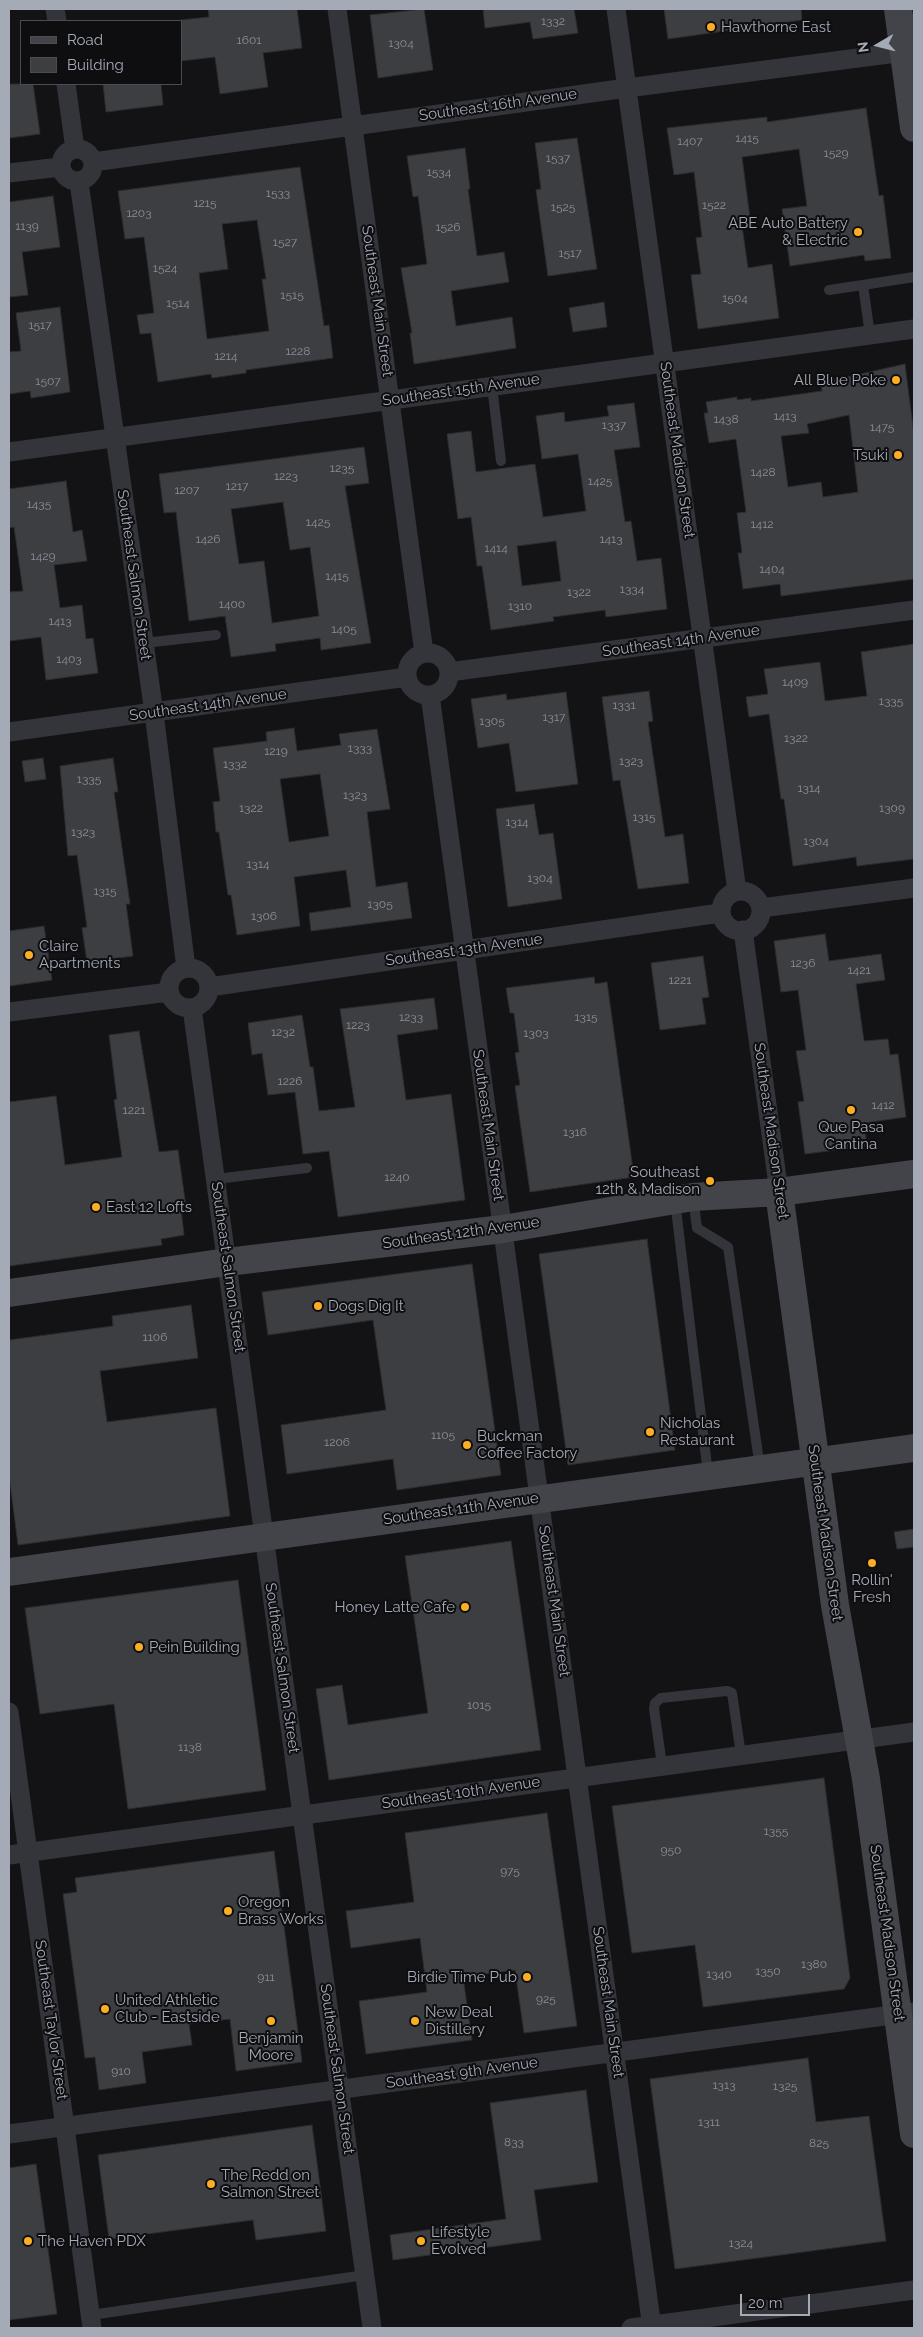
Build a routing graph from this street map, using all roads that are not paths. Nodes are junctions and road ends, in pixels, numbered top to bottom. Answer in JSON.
{"nodes":[{"id":1,"x":337,"y":9,"type":"edge"},
{"id":2,"x":616,"y":9,"type":"edge"},
{"id":3,"x":898,"y":9,"type":"edge"},
{"id":4,"x":904,"y":52,"type":"junction"},
{"id":5,"x":66,"y":85,"type":"edge"},
{"id":6,"x":627,"y":88,"type":"junction"},
{"id":7,"x":353,"y":125,"type":"junction"},
{"id":8,"x":914,"y":128,"type":"edge"},
{"id":9,"x":75,"y":149,"type":"junction"},
{"id":10,"x":93,"y":162,"type":"junction"},
{"id":11,"x":60,"y":167,"type":"junction"},
{"id":12,"x":9,"y":173,"type":"edge"},
{"id":13,"x":79,"y":182,"type":"junction"},
{"id":14,"x":914,"y":277,"type":"edge"},
{"id":15,"x":863,"y":285,"type":"junction"},
{"id":16,"x":829,"y":290,"type":"dead end"},
{"id":17,"x":914,"y":329,"type":"edge"},
{"id":18,"x":870,"y":335,"type":"junction"},
{"id":19,"x":665,"y":363,"type":"junction"},
{"id":20,"x":492,"y":386,"type":"junction"},
{"id":21,"x":390,"y":400,"type":"junction"},
{"id":22,"x":115,"y":438,"type":"junction"},
{"id":23,"x":9,"y":452,"type":"edge"},
{"id":24,"x":501,"y":461,"type":"dead end"},
{"id":25,"x":914,"y":610,"type":"edge"},
{"id":26,"x":216,"y":635,"type":"dead end"},
{"id":27,"x":702,"y":638,"type":"junction"},
{"id":28,"x":144,"y":643,"type":"junction"},
{"id":29,"x":424,"y":653,"type":"junction"},
{"id":30,"x":449,"y":672,"type":"junction"},
{"id":31,"x":407,"y":677,"type":"junction"},
{"id":32,"x":430,"y":695,"type":"junction"},
{"id":33,"x":154,"y":713,"type":"junction"},
{"id":34,"x":9,"y":732,"type":"edge"},
{"id":35,"x":914,"y":888,"type":"edge"},
{"id":36,"x":737,"y":891,"type":"junction"},
{"id":37,"x":761,"y":908,"type":"junction"},
{"id":38,"x":720,"y":914,"type":"junction"},
{"id":39,"x":743,"y":930,"type":"junction"},
{"id":40,"x":464,"y":950,"type":"junction"},
{"id":41,"x":186,"y":968,"type":"junction"},
{"id":42,"x":209,"y":986,"type":"junction"},
{"id":43,"x":169,"y":992,"type":"junction"},
{"id":44,"x":192,"y":1008,"type":"junction"},
{"id":45,"x":9,"y":1012,"type":"edge"},
{"id":46,"x":307,"y":1168,"type":"dead end"},
{"id":47,"x":914,"y":1174,"type":"edge"},
{"id":48,"x":216,"y":1179,"type":"junction"},
{"id":49,"x":779,"y":1192,"type":"junction"},
{"id":50,"x":684,"y":1198,"type":"junction"},
{"id":51,"x":502,"y":1229,"type":"junction"},
{"id":52,"x":227,"y":1262,"type":"junction"},
{"id":53,"x":9,"y":1293,"type":"edge"},
{"id":54,"x":914,"y":1448,"type":"edge"},
{"id":55,"x":815,"y":1461,"type":"junction"},
{"id":56,"x":760,"y":1469,"type":"junction"},
{"id":57,"x":708,"y":1476,"type":"junction"},
{"id":58,"x":540,"y":1499,"type":"junction"},
{"id":59,"x":265,"y":1536,"type":"junction"},
{"id":60,"x":9,"y":1572,"type":"edge"},
{"id":61,"x":9,"y":1712,"type":"edge"},
{"id":62,"x":914,"y":1732,"type":"edge"},
{"id":63,"x":858,"y":1740,"type":"junction"},
{"id":64,"x":741,"y":1755,"type":"junction"},
{"id":65,"x":662,"y":1765,"type":"junction"},
{"id":66,"x":577,"y":1776,"type":"junction"},
{"id":67,"x":302,"y":1815,"type":"junction"},
{"id":68,"x":28,"y":1852,"type":"junction"},
{"id":69,"x":9,"y":1855,"type":"edge"},
{"id":70,"x":906,"y":2013,"type":"edge"},
{"id":71,"x":615,"y":2052,"type":"junction"},
{"id":72,"x":340,"y":2089,"type":"junction"},
{"id":73,"x":65,"y":2126,"type":"junction"},
{"id":74,"x":9,"y":2134,"type":"edge"},
{"id":75,"x":914,"y":2134,"type":"edge"},
{"id":76,"x":364,"y":2275,"type":"junction"},
{"id":77,"x":914,"y":2290,"type":"edge"},
{"id":78,"x":92,"y":2321,"type":"edge"},
{"id":79,"x":652,"y":2327,"type":"edge"},
{"id":80,"x":372,"y":2328,"type":"edge"},
{"id":81,"x":631,"y":2328,"type":"edge"}],
"edges":[{"from":1,"to":7,"type":"street","name":"Southeast Main Street"},
{"from":2,"to":6,"type":"street","name":"Southeast Madison Street"},
{"from":3,"to":4,"type":"main road"},
{"from":4,"to":6,"type":"street","name":"Southeast 16th Avenue"},
{"from":4,"to":8,"type":"main road"},
{"from":5,"to":9,"type":"street"},
{"from":6,"to":7,"type":"street","name":"Southeast 16th Avenue"},
{"from":6,"to":19,"type":"street","name":"Southeast Madison Street"},
{"from":7,"to":10,"type":"street","name":"Southeast 16th Avenue"},
{"from":7,"to":21,"type":"street","name":"Southeast Main Street"},
{"from":9,"to":10,"type":"street"},
{"from":9,"to":11,"type":"street"},
{"from":10,"to":13,"type":"street"},
{"from":11,"to":12,"type":"street"},
{"from":11,"to":13,"type":"street"},
{"from":13,"to":22,"type":"street","name":"Southeast Salmon Street"},
{"from":14,"to":15,"type":"lane"},
{"from":15,"to":16,"type":"lane"},
{"from":15,"to":18,"type":"lane"},
{"from":17,"to":18,"type":"street","name":"Southeast 15th Avenue"},
{"from":18,"to":19,"type":"street","name":"Southeast 15th Avenue"},
{"from":19,"to":20,"type":"street","name":"Southeast 15th Avenue"},
{"from":19,"to":27,"type":"street","name":"Southeast Madison Street"},
{"from":20,"to":21,"type":"street","name":"Southeast 15th Avenue"},
{"from":20,"to":24,"type":"lane"},
{"from":21,"to":22,"type":"street","name":"Southeast 15th Avenue"},
{"from":21,"to":29,"type":"street","name":"Southeast Main Street"},
{"from":22,"to":23,"type":"street","name":"Southeast 15th Avenue"},
{"from":22,"to":28,"type":"street","name":"Southeast Salmon Street"},
{"from":25,"to":27,"type":"street","name":"Southeast 14th Avenue"},
{"from":26,"to":28,"type":"lane"},
{"from":27,"to":30,"type":"street","name":"Southeast 14th Avenue"},
{"from":27,"to":36,"type":"street","name":"Southeast Madison Street"},
{"from":28,"to":33,"type":"street","name":"Southeast Salmon Street"},
{"from":29,"to":30,"type":"street"},
{"from":29,"to":31,"type":"street"},
{"from":30,"to":32,"type":"street"},
{"from":31,"to":32,"type":"street"},
{"from":31,"to":33,"type":"street","name":"Southeast 14th Avenue"},
{"from":32,"to":40,"type":"street","name":"Southeast Main Street"},
{"from":33,"to":34,"type":"street","name":"Southeast 14th Avenue"},
{"from":33,"to":41,"type":"street","name":"Southeast Salmon Street"},
{"from":35,"to":37,"type":"street"},
{"from":36,"to":37,"type":"street"},
{"from":36,"to":38,"type":"street"},
{"from":37,"to":39,"type":"street"},
{"from":38,"to":39,"type":"street"},
{"from":38,"to":40,"type":"street","name":"Southeast 13th Avenue"},
{"from":39,"to":49,"type":"street","name":"Southeast Madison Street"},
{"from":40,"to":42,"type":"street","name":"Southeast 13th Avenue"},
{"from":40,"to":51,"type":"street","name":"Southeast Main Street"},
{"from":41,"to":42,"type":"street"},
{"from":41,"to":43,"type":"street"},
{"from":42,"to":44,"type":"street"},
{"from":43,"to":44,"type":"street"},
{"from":43,"to":45,"type":"street"},
{"from":44,"to":48,"type":"street","name":"Southeast Salmon Street"},
{"from":46,"to":48,"type":"lane"},
{"from":47,"to":49,"type":"main road","name":"Southeast 12th Avenue"},
{"from":48,"to":52,"type":"street","name":"Southeast Salmon Street"},
{"from":49,"to":50,"type":"main road","name":"Southeast 12th Avenue"},
{"from":49,"to":55,"type":"main road","name":"Southeast Madison Street"},
{"from":50,"to":51,"type":"main road","name":"Southeast 12th Avenue"},
{"from":50,"to":56,"type":"lane"},
{"from":50,"to":57,"type":"lane"},
{"from":51,"to":52,"type":"main road","name":"Southeast 12th Avenue"},
{"from":51,"to":58,"type":"street","name":"Southeast Main Street"},
{"from":52,"to":53,"type":"main road","name":"Southeast 12th Avenue"},
{"from":52,"to":59,"type":"street","name":"Southeast Salmon Street"},
{"from":54,"to":55,"type":"main road","name":"Southeast 11th Avenue"},
{"from":55,"to":56,"type":"main road","name":"Southeast 11th Avenue"},
{"from":55,"to":63,"type":"main road","name":"Southeast Madison Street"},
{"from":56,"to":57,"type":"main road","name":"Southeast 11th Avenue"},
{"from":57,"to":58,"type":"main road","name":"Southeast 11th Avenue"},
{"from":58,"to":59,"type":"main road","name":"Southeast 11th Avenue"},
{"from":58,"to":66,"type":"street","name":"Southeast Main Street"},
{"from":59,"to":60,"type":"main road","name":"Southeast 11th Avenue"},
{"from":59,"to":67,"type":"street","name":"Southeast Salmon Street"},
{"from":61,"to":68,"type":"street","name":"Southeast Taylor Street"},
{"from":62,"to":63,"type":"street","name":"Southeast 10th Avenue"},
{"from":63,"to":64,"type":"street","name":"Southeast 10th Avenue"},
{"from":63,"to":70,"type":"main road","name":"Southeast Madison Street"},
{"from":64,"to":65,"type":"street","name":"Southeast 10th Avenue"},
{"from":64,"to":65,"type":"lane"},
{"from":65,"to":66,"type":"street","name":"Southeast 10th Avenue"},
{"from":66,"to":67,"type":"street","name":"Southeast 10th Avenue"},
{"from":66,"to":71,"type":"street","name":"Southeast Main Street"},
{"from":67,"to":68,"type":"street","name":"Southeast 10th Avenue"},
{"from":67,"to":72,"type":"street","name":"Southeast Salmon Street"},
{"from":68,"to":69,"type":"street","name":"Southeast 10th Avenue"},
{"from":68,"to":73,"type":"street","name":"Southeast Taylor Street"},
{"from":70,"to":71,"type":"street","name":"Southeast 9th Avenue"},
{"from":70,"to":75,"type":"main road","name":"Southeast Madison Street"},
{"from":71,"to":72,"type":"street","name":"Southeast 9th Avenue"},
{"from":71,"to":79,"type":"street","name":"Southeast Main Street"},
{"from":72,"to":73,"type":"street","name":"Southeast 9th Avenue"},
{"from":72,"to":76,"type":"street","name":"Southeast Salmon Street"},
{"from":73,"to":74,"type":"street","name":"Southeast 9th Avenue"},
{"from":73,"to":78,"type":"street","name":"Southeast Taylor Street"},
{"from":76,"to":78,"type":"lane"},
{"from":76,"to":80,"type":"street","name":"Southeast Salmon Street"},
{"from":77,"to":79,"type":"street"},
{"from":79,"to":81,"type":"street"}]}
